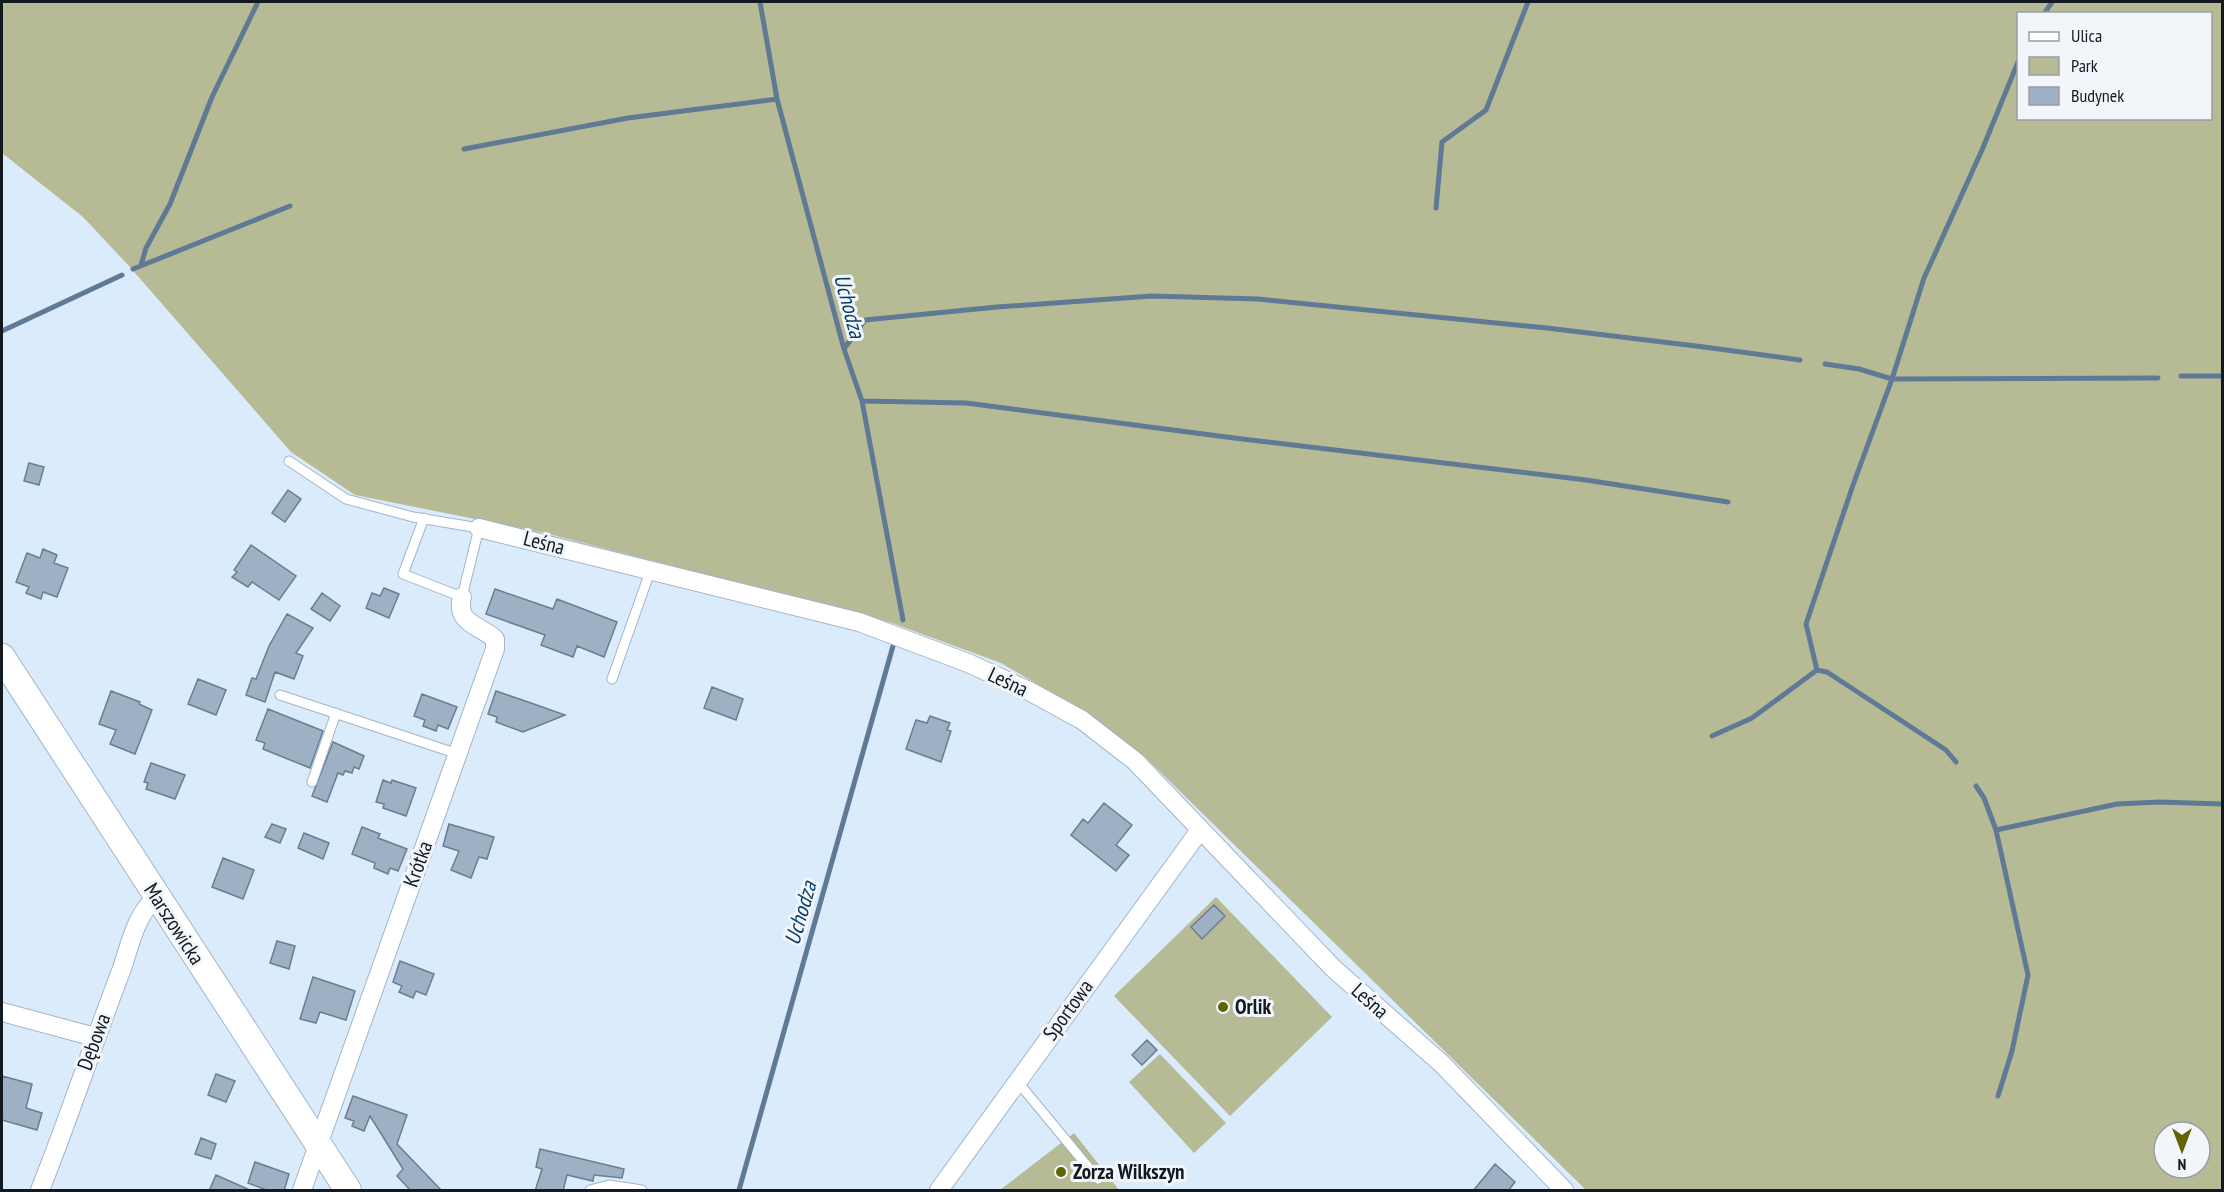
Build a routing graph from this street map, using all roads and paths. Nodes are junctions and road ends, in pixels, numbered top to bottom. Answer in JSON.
{"nodes":[{"id":1,"x":289,"y":461,"type":"dead end"},
{"id":2,"x":424,"y":518,"type":"junction"},
{"id":3,"x":479,"y":528,"type":"junction"},
{"id":4,"x":651,"y":569,"type":"junction"},
{"id":5,"x":462,"y":597,"type":"junction"},
{"id":6,"x":2,"y":657,"type":"edge"},
{"id":7,"x":612,"y":679,"type":"dead end"},
{"id":8,"x":280,"y":695,"type":"dead end"},
{"id":9,"x":336,"y":714,"type":"junction"},
{"id":10,"x":458,"y":754,"type":"junction"},
{"id":11,"x":312,"y":782,"type":"dead end"},
{"id":12,"x":1200,"y":830,"type":"junction"},
{"id":13,"x":156,"y":898,"type":"junction"},
{"id":14,"x":2,"y":1012,"type":"edge"},
{"id":15,"x":95,"y":1037,"type":"junction"},
{"id":16,"x":1017,"y":1081,"type":"junction"},
{"id":17,"x":319,"y":1146,"type":"junction"},
{"id":18,"x":1098,"y":1179,"type":"dead end"},
{"id":19,"x":1556,"y":1187,"type":"edge"},
{"id":20,"x":40,"y":1191,"type":"edge"},
{"id":21,"x":302,"y":1191,"type":"edge"},
{"id":22,"x":348,"y":1191,"type":"edge"},
{"id":23,"x":590,"y":1191,"type":"edge"},
{"id":24,"x":642,"y":1191,"type":"edge"},
{"id":25,"x":939,"y":1191,"type":"edge"}],
"edges":[{"from":1,"to":2,"type":"lane","name":"Leśna"},
{"from":2,"to":3,"type":"lane","name":"Leśna"},
{"from":2,"to":5,"type":"lane"},
{"from":3,"to":4,"type":"street","name":"Leśna"},
{"from":3,"to":5,"type":"lane"},
{"from":4,"to":7,"type":"lane"},
{"from":4,"to":12,"type":"street","name":"Leśna"},
{"from":5,"to":10,"type":"street","name":"Krótka"},
{"from":6,"to":13,"type":"street","name":"Marszowicka"},
{"from":8,"to":9,"type":"lane"},
{"from":9,"to":10,"type":"lane"},
{"from":9,"to":11,"type":"lane"},
{"from":10,"to":17,"type":"street","name":"Krótka"},
{"from":12,"to":16,"type":"street","name":"Sportowa"},
{"from":12,"to":19,"type":"street","name":"Leśna"},
{"from":13,"to":15,"type":"street","name":"Dębowa"},
{"from":13,"to":17,"type":"street","name":"Marszowicka"},
{"from":14,"to":15,"type":"street"},
{"from":15,"to":20,"type":"street","name":"Dębowa"},
{"from":16,"to":18,"type":"lane"},
{"from":16,"to":25,"type":"street","name":"Sportowa"},
{"from":17,"to":21,"type":"street"},
{"from":17,"to":22,"type":"street","name":"Marszowicka"},
{"from":23,"to":24,"type":"lane"}]}
